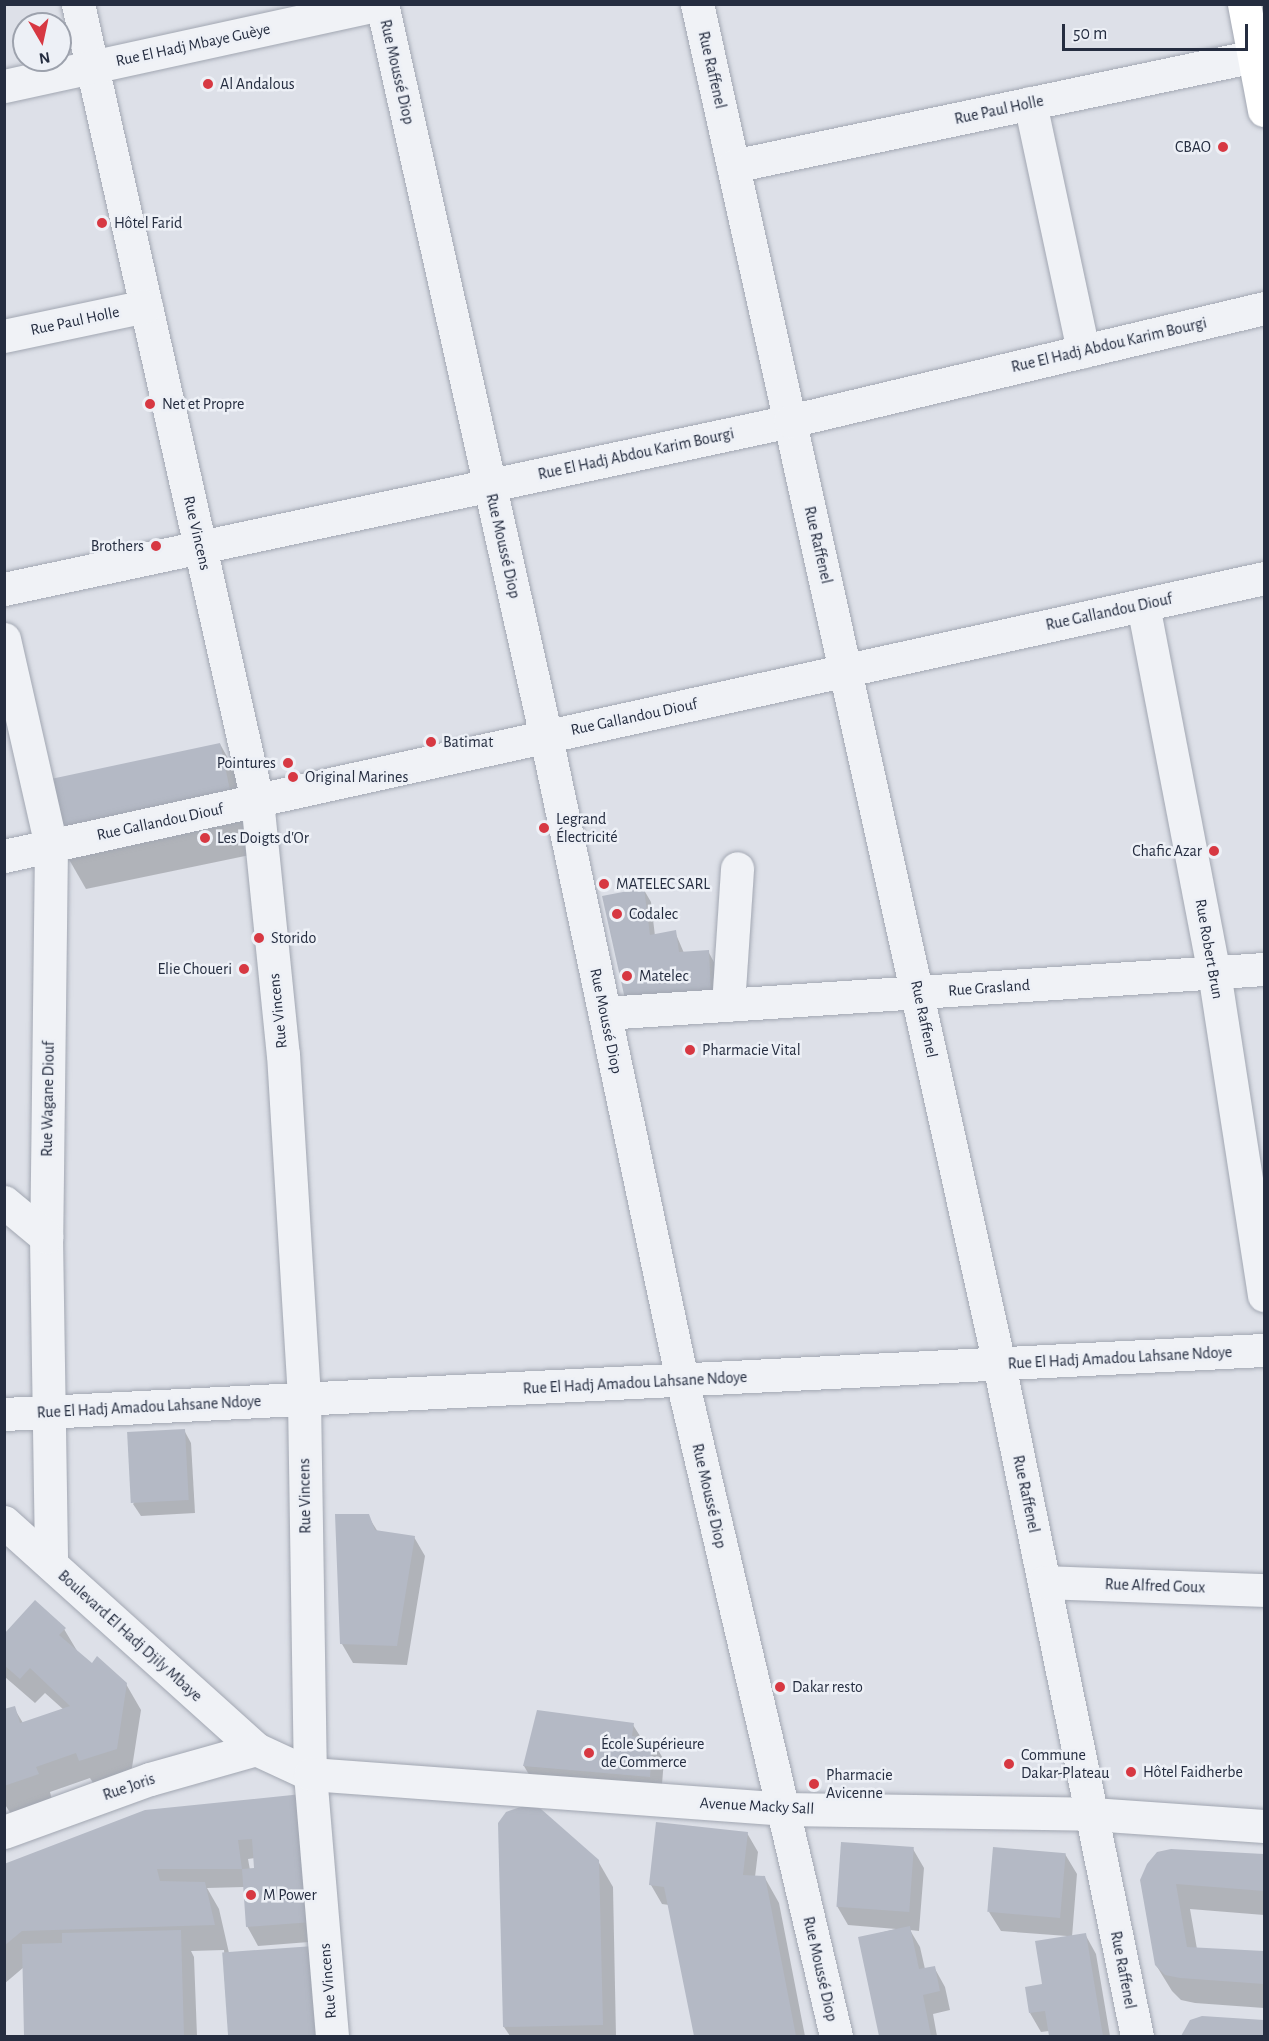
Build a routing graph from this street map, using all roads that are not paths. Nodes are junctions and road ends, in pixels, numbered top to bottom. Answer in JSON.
{"nodes":[{"id":1,"x":78,"y":4,"type":"edge"},
{"id":2,"x":382,"y":4,"type":"edge"},
{"id":3,"x":697,"y":4,"type":"edge"},
{"id":4,"x":1244,"y":4,"type":"edge"},
{"id":5,"x":1259,"y":55,"type":"edge"},
{"id":6,"x":92,"y":67,"type":"junction"},
{"id":7,"x":4,"y":86,"type":"edge"},
{"id":8,"x":1030,"y":103,"type":"junction"},
{"id":9,"x":1264,"y":110,"type":"edge"},
{"id":10,"x":733,"y":166,"type":"junction"},
{"id":11,"x":146,"y":306,"type":"junction"},
{"id":12,"x":1264,"y":309,"type":"edge"},
{"id":13,"x":4,"y":336,"type":"edge"},
{"id":14,"x":1083,"y":351,"type":"junction"},
{"id":15,"x":790,"y":421,"type":"junction"},
{"id":16,"x":490,"y":486,"type":"junction"},
{"id":17,"x":200,"y":547,"type":"junction"},
{"id":18,"x":1264,"y":578,"type":"edge"},
{"id":19,"x":4,"y":589,"type":"edge"},
{"id":20,"x":1143,"y":605,"type":"junction"},
{"id":21,"x":4,"y":639,"type":"edge"},
{"id":22,"x":846,"y":670,"type":"junction"},
{"id":23,"x":546,"y":737,"type":"junction"},
{"id":24,"x":257,"y":800,"type":"junction"},
{"id":25,"x":51,"y":846,"type":"junction"},
{"id":26,"x":4,"y":856,"type":"edge"},
{"id":27,"x":737,"y":868,"type":"dead end"},
{"id":28,"x":1264,"y":969,"type":"edge"},
{"id":29,"x":1214,"y":972,"type":"junction"},
{"id":30,"x":918,"y":993,"type":"junction"},
{"id":31,"x":728,"y":1005,"type":"junction"},
{"id":32,"x":605,"y":1013,"type":"junction"},
{"id":33,"x":4,"y":1202,"type":"edge"},
{"id":34,"x":46,"y":1237,"type":"junction"},
{"id":35,"x":1264,"y":1295,"type":"edge"},
{"id":36,"x":1264,"y":1350,"type":"edge"},
{"id":37,"x":999,"y":1364,"type":"junction"},
{"id":38,"x":682,"y":1380,"type":"junction"},
{"id":39,"x":304,"y":1399,"type":"junction"},
{"id":40,"x":48,"y":1412,"type":"junction"},
{"id":41,"x":4,"y":1414,"type":"edge"},
{"id":42,"x":4,"y":1522,"type":"edge"},
{"id":43,"x":51,"y":1564,"type":"junction"},
{"id":44,"x":1045,"y":1582,"type":"junction"},
{"id":45,"x":1264,"y":1590,"type":"edge"},
{"id":46,"x":256,"y":1749,"type":"junction"},
{"id":47,"x":310,"y":1774,"type":"junction"},
{"id":48,"x":784,"y":1809,"type":"junction"},
{"id":49,"x":1092,"y":1814,"type":"junction"},
{"id":50,"x":1264,"y":1826,"type":"edge"},
{"id":51,"x":4,"y":1832,"type":"edge"},
{"id":52,"x":332,"y":2037,"type":"edge"},
{"id":53,"x":836,"y":2037,"type":"edge"},
{"id":54,"x":1137,"y":2037,"type":"edge"}],
"edges":[{"from":1,"to":6,"type":"street","name":"Rue Vincens"},
{"from":2,"to":6,"type":"street","name":"Rue El Hadj Mbaye Guèye"},
{"from":2,"to":16,"type":"street","name":"Rue Moussé Diop"},
{"from":3,"to":10,"type":"street","name":"Rue Raffenel"},
{"from":4,"to":5,"type":"main road"},
{"from":5,"to":8,"type":"street","name":"Rue Paul Holle"},
{"from":5,"to":9,"type":"main road"},
{"from":6,"to":7,"type":"street","name":"Rue El Hadj Mbaye Guèye"},
{"from":6,"to":11,"type":"street","name":"Rue Vincens"},
{"from":8,"to":10,"type":"street","name":"Rue Paul Holle"},
{"from":8,"to":14,"type":"street"},
{"from":10,"to":15,"type":"street","name":"Rue Raffenel"},
{"from":11,"to":13,"type":"street","name":"Rue Paul Holle"},
{"from":11,"to":17,"type":"street","name":"Rue Vincens"},
{"from":12,"to":14,"type":"street","name":"Rue El Hadj Abdou Karim Bourgi"},
{"from":14,"to":15,"type":"street","name":"Rue El Hadj Abdou Karim Bourgi"},
{"from":15,"to":16,"type":"street","name":"Rue El Hadj Abdou Karim Bourgi"},
{"from":15,"to":22,"type":"street","name":"Rue Raffenel"},
{"from":16,"to":17,"type":"street","name":"Rue El Hadj Abdou Karim Bourgi"},
{"from":16,"to":23,"type":"street","name":"Rue Moussé Diop"},
{"from":17,"to":19,"type":"street","name":"Rue El Hadj Abdou Karim Bourgi"},
{"from":17,"to":24,"type":"street","name":"Rue Vincens"},
{"from":18,"to":20,"type":"street","name":"Rue Gallandou Diouf"},
{"from":20,"to":22,"type":"street","name":"Rue Gallandou Diouf"},
{"from":20,"to":29,"type":"street","name":"Rue Robert Brun"},
{"from":21,"to":25,"type":"street","name":"Rue Wagane Diouf"},
{"from":22,"to":23,"type":"street","name":"Rue Gallandou Diouf"},
{"from":22,"to":30,"type":"street","name":"Rue Raffenel"},
{"from":23,"to":24,"type":"street","name":"Rue Gallandou Diouf"},
{"from":23,"to":32,"type":"street","name":"Rue Moussé Diop"},
{"from":24,"to":25,"type":"street","name":"Rue Gallandou Diouf"},
{"from":24,"to":39,"type":"street","name":"Rue Vincens"},
{"from":25,"to":26,"type":"street","name":"Rue Gallandou Diouf"},
{"from":25,"to":34,"type":"street","name":"Rue Wagane Diouf"},
{"from":27,"to":31,"type":"street"},
{"from":28,"to":29,"type":"street","name":"Rue Grasland"},
{"from":29,"to":30,"type":"street","name":"Rue Grasland"},
{"from":29,"to":35,"type":"street","name":"Rue Robert Brun"},
{"from":30,"to":31,"type":"street","name":"Rue Grasland"},
{"from":30,"to":37,"type":"street","name":"Rue Raffenel"},
{"from":31,"to":32,"type":"street","name":"Rue Grasland"},
{"from":32,"to":38,"type":"street","name":"Rue Moussé Diop"},
{"from":33,"to":34,"type":"street"},
{"from":34,"to":40,"type":"street","name":"Rue Wagane Diouf"},
{"from":36,"to":37,"type":"street","name":"Rue El Hadj Amadou Lahsane Ndoye"},
{"from":37,"to":38,"type":"street","name":"Rue El Hadj Amadou Lahsane Ndoye"},
{"from":37,"to":44,"type":"street","name":"Rue Raffenel"},
{"from":38,"to":39,"type":"street","name":"Rue El Hadj Amadou Lahsane Ndoye"},
{"from":38,"to":48,"type":"street","name":"Rue Moussé Diop"},
{"from":39,"to":40,"type":"street","name":"Rue El Hadj Amadou Lahsane Ndoye"},
{"from":39,"to":47,"type":"street","name":"Rue Vincens"},
{"from":40,"to":41,"type":"street","name":"Rue El Hadj Amadou Lahsane Ndoye"},
{"from":40,"to":43,"type":"street","name":"Rue Wagane Diouf"},
{"from":42,"to":43,"type":"street","name":"Boulevard El Hadj Djily Mbaye"},
{"from":43,"to":46,"type":"street","name":"Boulevard El Hadj Djily Mbaye"},
{"from":44,"to":45,"type":"street","name":"Rue Alfred Goux"},
{"from":44,"to":49,"type":"street","name":"Rue Raffenel"},
{"from":46,"to":47,"type":"street","name":"Avenue Macky Sall"},
{"from":46,"to":51,"type":"street","name":"Rue Joris"},
{"from":47,"to":48,"type":"street","name":"Avenue Macky Sall"},
{"from":47,"to":52,"type":"street","name":"Rue Vincens"},
{"from":48,"to":49,"type":"street","name":"Avenue Macky Sall"},
{"from":48,"to":53,"type":"street","name":"Rue Moussé Diop"},
{"from":49,"to":50,"type":"street","name":"Avenue Macky Sall"},
{"from":49,"to":54,"type":"street","name":"Rue Raffenel"}]}
